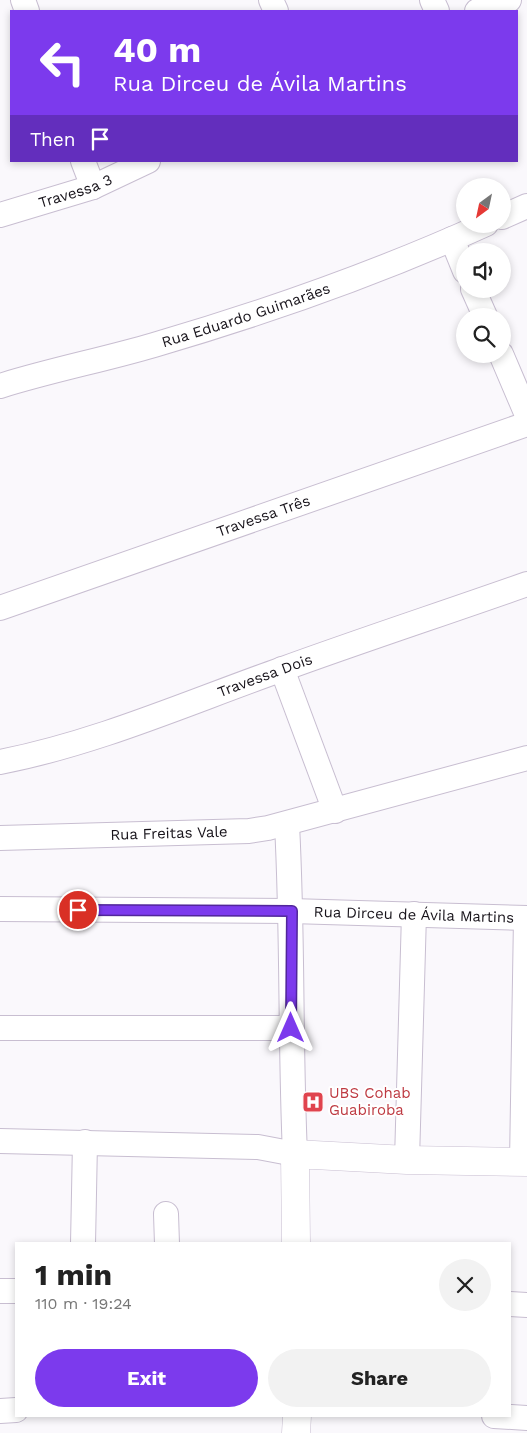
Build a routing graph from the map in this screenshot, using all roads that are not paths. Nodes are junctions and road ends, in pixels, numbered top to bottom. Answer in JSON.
{"nodes":[{"id":1,"x":509,"y":0,"type":"edge"},
{"id":2,"x":481,"y":10,"type":"edge"},
{"id":3,"x":84,"y":162,"type":"edge"},
{"id":4,"x":146,"y":162,"type":"edge"},
{"id":5,"x":93,"y":187,"type":"junction"},
{"id":6,"x":527,"y":206,"type":"edge"},
{"id":7,"x":511,"y":212,"type":"edge"},
{"id":8,"x":0,"y":215,"type":"edge"},
{"id":9,"x":467,"y":233,"type":"edge"},
{"id":10,"x":452,"y":240,"type":"junction"},
{"id":11,"x":456,"y":250,"type":"edge"},
{"id":12,"x":505,"y":363,"type":"edge"},
{"id":13,"x":0,"y":386,"type":"edge"},
{"id":14,"x":527,"y":414,"type":"edge"},
{"id":15,"x":527,"y":424,"type":"edge"},
{"id":16,"x":527,"y":584,"type":"edge"},
{"id":17,"x":0,"y":608,"type":"edge"},
{"id":18,"x":282,"y":669,"type":"junction"},
{"id":19,"x":527,"y":758,"type":"edge"},
{"id":20,"x":0,"y":762,"type":"edge"},
{"id":21,"x":335,"y":810,"type":"junction"},
{"id":22,"x":287,"y":825,"type":"junction"},
{"id":23,"x":0,"y":838,"type":"edge"},
{"id":24,"x":0,"y":909,"type":"edge"},
{"id":25,"x":292,"y":911,"type":"junction"},
{"id":26,"x":414,"y":914,"type":"junction"},
{"id":27,"x":527,"y":918,"type":"edge"},
{"id":28,"x":0,"y":1028,"type":"edge"},
{"id":29,"x":291,"y":1028,"type":"junction"},
{"id":30,"x":0,"y":1141,"type":"edge"},
{"id":31,"x":85,"y":1142,"type":"junction"},
{"id":32,"x":295,"y":1154,"type":"junction"},
{"id":33,"x":407,"y":1160,"type":"junction"},
{"id":34,"x":525,"y":1162,"type":"edge"},
{"id":35,"x":166,"y":1214,"type":"dead end"},
{"id":36,"x":83,"y":1242,"type":"edge"},
{"id":37,"x":167,"y":1242,"type":"edge"},
{"id":38,"x":296,"y":1242,"type":"edge"},
{"id":39,"x":0,"y":1291,"type":"edge"},
{"id":40,"x":15,"y":1291,"type":"edge"},
{"id":41,"x":511,"y":1304,"type":"edge"},
{"id":42,"x":527,"y":1305,"type":"edge"},
{"id":43,"x":0,"y":1410,"type":"edge"},
{"id":44,"x":15,"y":1410,"type":"edge"},
{"id":45,"x":297,"y":1417,"type":"edge"},
{"id":46,"x":510,"y":1417,"type":"edge"},
{"id":47,"x":527,"y":1418,"type":"edge"},
{"id":48,"x":296,"y":1433,"type":"edge"}],
"edges":[{"from":1,"to":2,"type":"street"},
{"from":3,"to":5,"type":"street"},
{"from":4,"to":5,"type":"street","name":"Travessa 3"},
{"from":5,"to":8,"type":"street","name":"Travessa 3"},
{"from":6,"to":7,"type":"street"},
{"from":9,"to":10,"type":"street","name":"Rua Eduardo Guimarães"},
{"from":10,"to":11,"type":"street"},
{"from":10,"to":13,"type":"street","name":"Rua Eduardo Guimarães"},
{"from":12,"to":14,"type":"street"},
{"from":15,"to":17,"type":"street","name":"Travessa Três"},
{"from":16,"to":18,"type":"street","name":"Travessa Dois"},
{"from":18,"to":20,"type":"street","name":"Travessa Dois"},
{"from":18,"to":21,"type":"street"},
{"from":19,"to":21,"type":"street","name":"Rua Freitas Vale"},
{"from":21,"to":22,"type":"street","name":"Rua Freitas Vale"},
{"from":22,"to":23,"type":"street","name":"Rua Freitas Vale"},
{"from":22,"to":25,"type":"street"},
{"from":24,"to":25,"type":"street","name":"Rua Dirceu de Ávila Martins"},
{"from":25,"to":26,"type":"street","name":"Rua Dirceu de Ávila Martins"},
{"from":25,"to":29,"type":"street"},
{"from":26,"to":27,"type":"street","name":"Rua Dirceu de Ávila Martins"},
{"from":26,"to":33,"type":"street"},
{"from":27,"to":34,"type":"street"},
{"from":28,"to":29,"type":"street"},
{"from":29,"to":32,"type":"street"},
{"from":30,"to":31,"type":"street"},
{"from":31,"to":32,"type":"street"},
{"from":31,"to":36,"type":"street"},
{"from":32,"to":33,"type":"street"},
{"from":32,"to":38,"type":"street"},
{"from":33,"to":34,"type":"street"},
{"from":35,"to":37,"type":"street"},
{"from":39,"to":40,"type":"street"},
{"from":41,"to":42,"type":"street"},
{"from":43,"to":44,"type":"street"},
{"from":45,"to":48,"type":"street"},
{"from":46,"to":47,"type":"street"}]}
